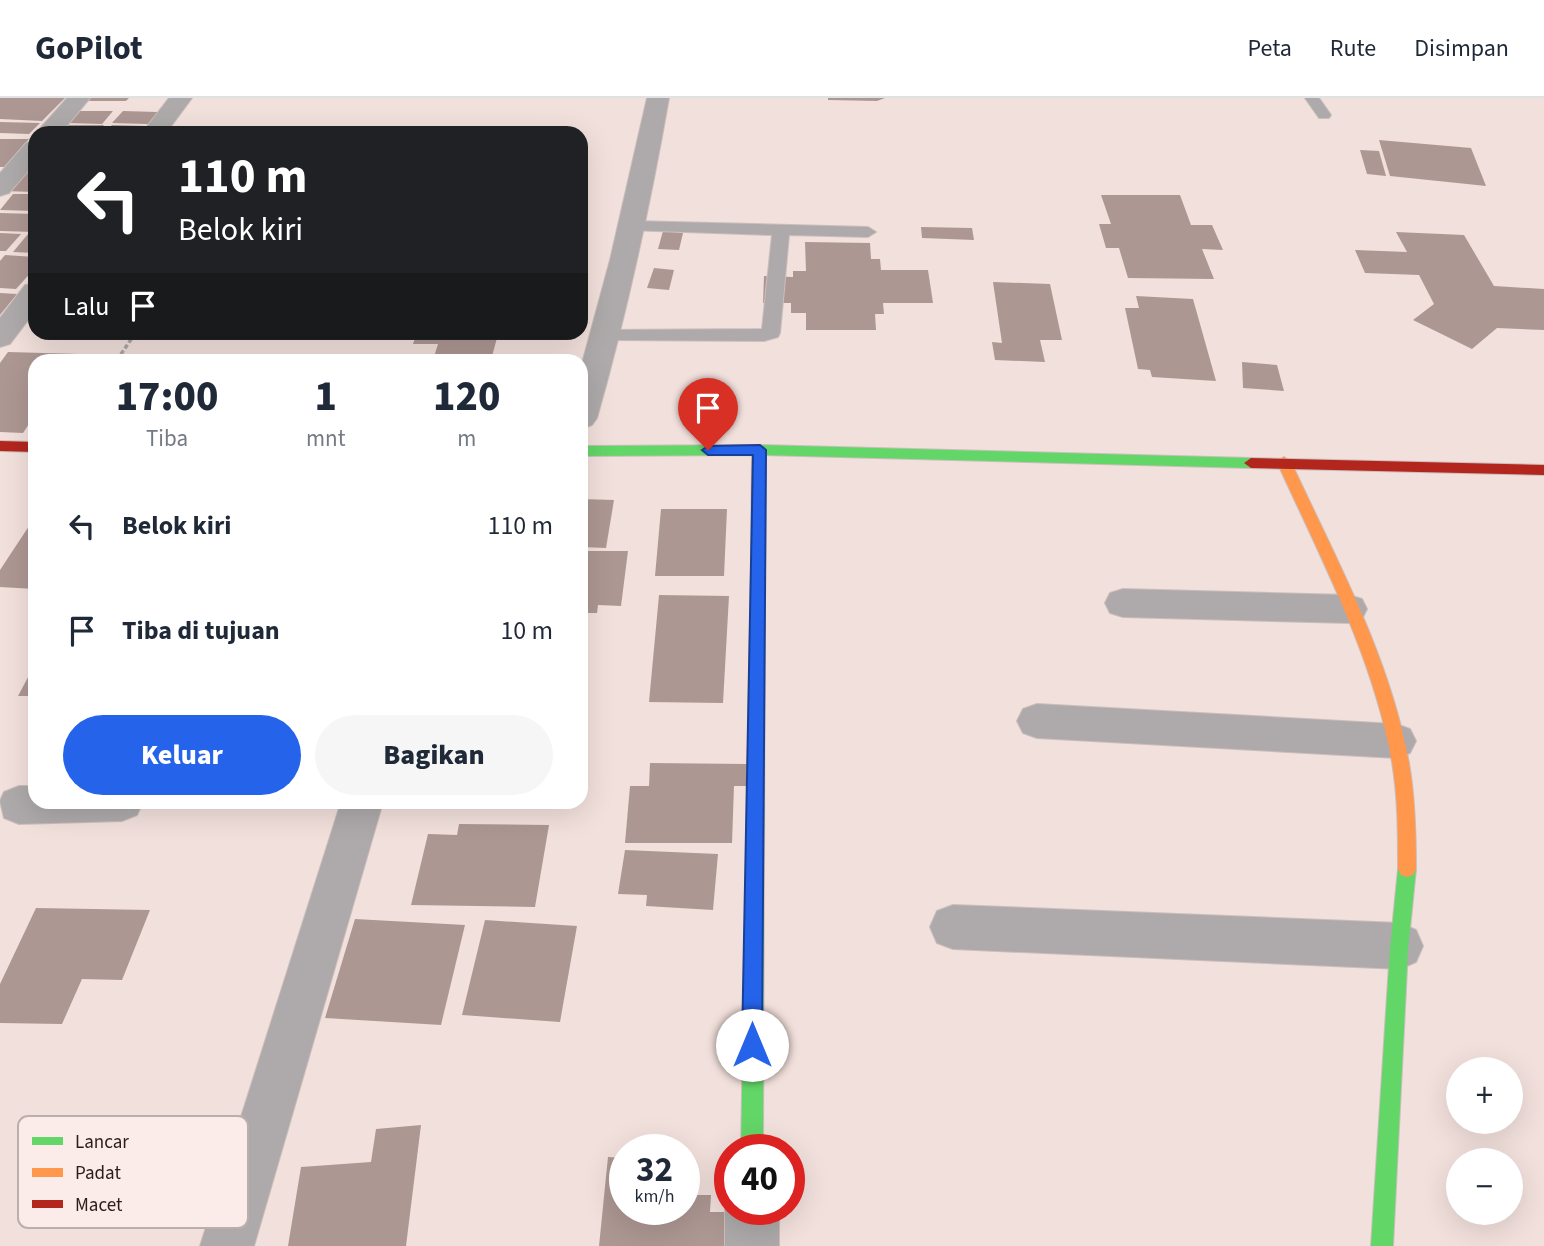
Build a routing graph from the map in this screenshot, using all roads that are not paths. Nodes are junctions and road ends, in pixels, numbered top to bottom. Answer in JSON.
{"nodes":[{"id":1,"x":79,"y":98,"type":"edge"},
{"id":2,"x":181,"y":98,"type":"edge"},
{"id":3,"x":658,"y":98,"type":"edge"},
{"id":4,"x":1312,"y":98,"type":"edge"},
{"id":5,"x":1324,"y":114,"type":"dead end"},
{"id":6,"x":54,"y":126,"type":"edge"},
{"id":7,"x":159,"y":126,"type":"edge"},
{"id":8,"x":28,"y":156,"type":"edge"},
{"id":9,"x":0,"y":188,"type":"edge"},
{"id":10,"x":634,"y":226,"type":"junction"},
{"id":11,"x":781,"y":230,"type":"junction"},
{"id":12,"x":868,"y":232,"type":"dead end"},
{"id":13,"x":28,"y":300,"type":"edge"},
{"id":14,"x":607,"y":334,"type":"junction"},
{"id":15,"x":0,"y":338,"type":"edge"},
{"id":16,"x":588,"y":395,"type":"edge"},
{"id":17,"x":0,"y":446,"type":"edge"},
{"id":18,"x":28,"y":447,"type":"edge"},
{"id":19,"x":760,"y":450,"type":"junction"},
{"id":20,"x":588,"y":451,"type":"edge"},
{"id":21,"x":1284,"y":462,"type":"junction"},
{"id":22,"x":1544,"y":470,"type":"edge"},
{"id":23,"x":1123,"y":603,"type":"dead end"},
{"id":24,"x":1349,"y":609,"type":"junction"},
{"id":25,"x":1037,"y":721,"type":"dead end"},
{"id":26,"x":1396,"y":741,"type":"junction"},
{"id":27,"x":19,"y":805,"type":"dead end"},
{"id":28,"x":28,"y":805,"type":"edge"},
{"id":29,"x":360,"y":809,"type":"edge"},
{"id":30,"x":953,"y":927,"type":"dead end"},
{"id":31,"x":1400,"y":946,"type":"junction"},
{"id":32,"x":752,"y":1134,"type":"edge"},
{"id":33,"x":248,"y":1177,"type":"edge"},
{"id":34,"x":752,"y":1225,"type":"edge"},
{"id":35,"x":232,"y":1228,"type":"edge"},
{"id":36,"x":227,"y":1246,"type":"edge"},
{"id":37,"x":752,"y":1246,"type":"edge"},
{"id":38,"x":1382,"y":1246,"type":"edge"}],
"edges":[{"from":1,"to":6,"type":"street"},
{"from":2,"to":7,"type":"street"},
{"from":3,"to":10,"type":"street"},
{"from":4,"to":5,"type":"lane"},
{"from":8,"to":9,"type":"street"},
{"from":10,"to":11,"type":"lane"},
{"from":10,"to":14,"type":"street"},
{"from":11,"to":12,"type":"lane"},
{"from":11,"to":14,"type":"lane"},
{"from":13,"to":15,"type":"street"},
{"from":14,"to":16,"type":"street"},
{"from":17,"to":18,"type":"street"},
{"from":19,"to":20,"type":"street"},
{"from":19,"to":21,"type":"street"},
{"from":19,"to":32,"type":"street"},
{"from":21,"to":22,"type":"street"},
{"from":21,"to":24,"type":"street"},
{"from":23,"to":24,"type":"street"},
{"from":24,"to":26,"type":"street"},
{"from":25,"to":26,"type":"street"},
{"from":26,"to":31,"type":"street"},
{"from":27,"to":28,"type":"street"},
{"from":29,"to":33,"type":"street"},
{"from":30,"to":31,"type":"street"},
{"from":31,"to":38,"type":"street"},
{"from":34,"to":37,"type":"street"},
{"from":35,"to":36,"type":"street"}]}
